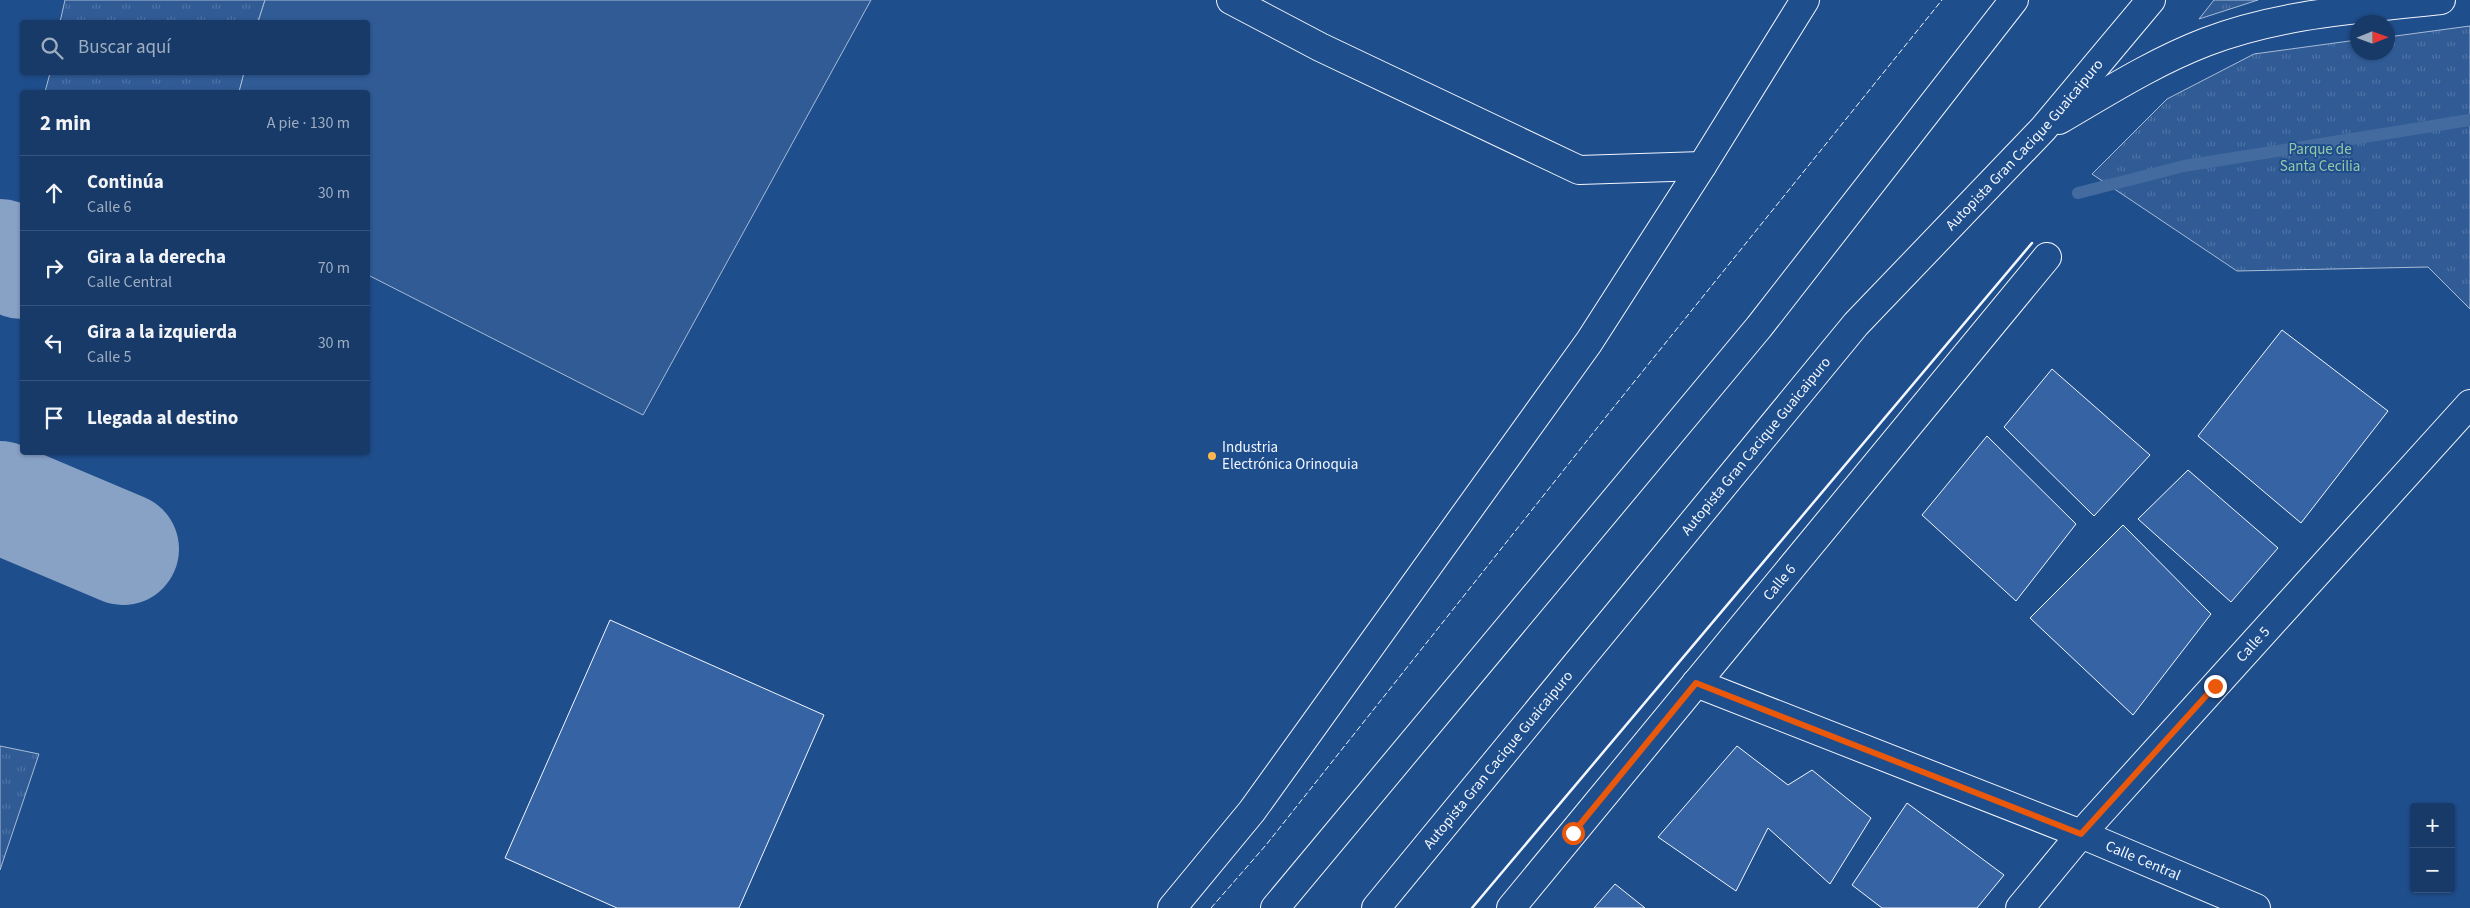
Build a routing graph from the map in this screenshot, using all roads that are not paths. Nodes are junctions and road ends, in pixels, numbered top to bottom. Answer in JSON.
{"nodes":[{"id":1,"x":1231,"y":0,"type":"edge"},
{"id":2,"x":1805,"y":0,"type":"edge"},
{"id":3,"x":2014,"y":0,"type":"edge"},
{"id":4,"x":2151,"y":0,"type":"edge"},
{"id":5,"x":2440,"y":0,"type":"edge"},
{"id":6,"x":2042,"y":129,"type":"junction"},
{"id":7,"x":1702,"y":166,"type":"junction"},
{"id":8,"x":2048,"y":257,"type":"dead end"},
{"id":9,"x":2470,"y":404,"type":"edge"},
{"id":10,"x":1696,"y":683,"type":"junction"},
{"id":11,"x":2081,"y":834,"type":"junction"},
{"id":12,"x":1172,"y":908,"type":"edge"},
{"id":13,"x":1275,"y":908,"type":"edge"},
{"id":14,"x":1376,"y":908,"type":"edge"},
{"id":15,"x":1511,"y":908,"type":"edge"},
{"id":16,"x":2020,"y":908,"type":"edge"},
{"id":17,"x":2256,"y":908,"type":"edge"}],
"edges":[{"from":1,"to":7,"type":"main road"},
{"from":2,"to":7,"type":"main road"},
{"from":3,"to":13,"type":"main road"},
{"from":4,"to":6,"type":"main road","name":"Autopista Gran Cacique Guaicaipuro"},
{"from":5,"to":6,"type":"main road"},
{"from":6,"to":14,"type":"main road","name":"Autopista Gran Cacique Guaicaipuro"},
{"from":7,"to":12,"type":"main road"},
{"from":8,"to":10,"type":"main road","name":"Calle 6"},
{"from":9,"to":11,"type":"main road","name":"Calle 5"},
{"from":10,"to":11,"type":"main road","name":"Calle Central"},
{"from":10,"to":15,"type":"main road","name":"Calle 6"},
{"from":11,"to":16,"type":"main road","name":"Calle 5"},
{"from":11,"to":17,"type":"main road","name":"Calle Central"}]}
